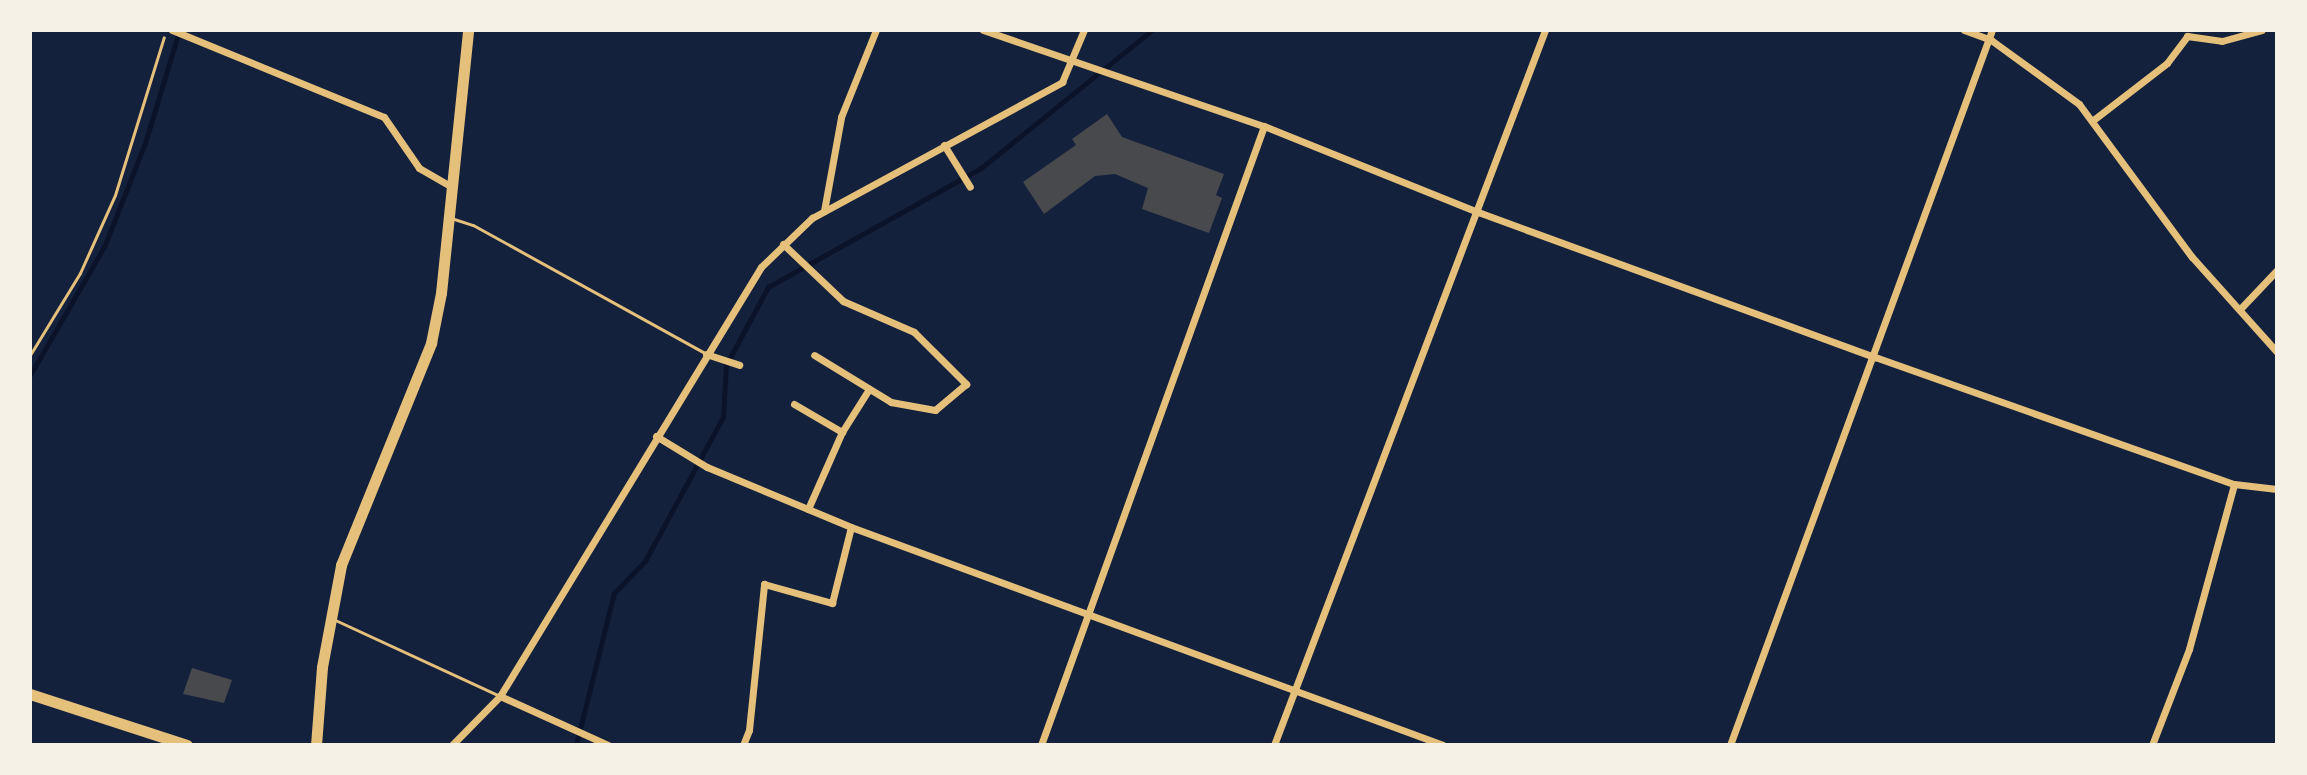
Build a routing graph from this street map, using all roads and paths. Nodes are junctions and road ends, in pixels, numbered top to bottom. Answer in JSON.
{"nodes":[{"id":1,"x":169,"y":30,"type":"edge"},
{"id":2,"x":468,"y":30,"type":"edge"},
{"id":3,"x":876,"y":30,"type":"edge"},
{"id":4,"x":983,"y":30,"type":"edge"},
{"id":5,"x":1084,"y":30,"type":"edge"},
{"id":6,"x":1545,"y":30,"type":"edge"},
{"id":7,"x":1964,"y":30,"type":"edge"},
{"id":8,"x":1992,"y":30,"type":"edge"},
{"id":9,"x":2262,"y":30,"type":"edge"},
{"id":10,"x":1991,"y":40,"type":"junction"},
{"id":11,"x":1072,"y":62,"type":"junction"},
{"id":12,"x":2092,"y":121,"type":"junction"},
{"id":13,"x":1264,"y":126,"type":"junction"},
{"id":14,"x":944,"y":145,"type":"junction"},
{"id":15,"x":450,"y":186,"type":"junction"},
{"id":16,"x":970,"y":187,"type":"dead end"},
{"id":17,"x":824,"y":211,"type":"junction"},
{"id":18,"x":1478,"y":212,"type":"junction"},
{"id":19,"x":447,"y":218,"type":"junction"},
{"id":20,"x":783,"y":244,"type":"junction"},
{"id":21,"x":2277,"y":270,"type":"edge"},
{"id":22,"x":2241,"y":308,"type":"junction"},
{"id":23,"x":2277,"y":352,"type":"edge"},
{"id":24,"x":706,"y":354,"type":"junction"},
{"id":25,"x":30,"y":355,"type":"edge"},
{"id":26,"x":814,"y":355,"type":"dead end"},
{"id":27,"x":1875,"y":357,"type":"junction"},
{"id":28,"x":739,"y":365,"type":"dead end"},
{"id":29,"x":869,"y":389,"type":"junction"},
{"id":30,"x":794,"y":404,"type":"dead end"},
{"id":31,"x":842,"y":432,"type":"junction"},
{"id":32,"x":656,"y":436,"type":"junction"},
{"id":33,"x":2234,"y":484,"type":"junction"},
{"id":34,"x":2277,"y":489,"type":"edge"},
{"id":35,"x":808,"y":509,"type":"junction"},
{"id":36,"x":851,"y":527,"type":"junction"},
{"id":37,"x":1092,"y":614,"type":"junction"},
{"id":38,"x":329,"y":617,"type":"junction"},
{"id":39,"x":1295,"y":690,"type":"junction"},
{"id":40,"x":30,"y":694,"type":"edge"},
{"id":41,"x":500,"y":696,"type":"junction"},
{"id":42,"x":187,"y":745,"type":"edge"},
{"id":43,"x":316,"y":745,"type":"edge"},
{"id":44,"x":452,"y":745,"type":"edge"},
{"id":45,"x":608,"y":745,"type":"edge"},
{"id":46,"x":743,"y":745,"type":"edge"},
{"id":47,"x":1041,"y":745,"type":"edge"},
{"id":48,"x":1274,"y":745,"type":"edge"},
{"id":49,"x":1443,"y":745,"type":"edge"},
{"id":50,"x":1730,"y":745,"type":"edge"},
{"id":51,"x":2152,"y":745,"type":"edge"}],
"edges":[{"from":1,"to":15,"type":"street"},
{"from":1,"to":25,"type":"path"},
{"from":2,"to":15,"type":"main road"},
{"from":3,"to":17,"type":"street"},
{"from":4,"to":11,"type":"street"},
{"from":5,"to":11,"type":"street"},
{"from":6,"to":18,"type":"street"},
{"from":7,"to":10,"type":"street"},
{"from":8,"to":10,"type":"street"},
{"from":9,"to":12,"type":"street"},
{"from":10,"to":12,"type":"street"},
{"from":10,"to":27,"type":"street"},
{"from":11,"to":13,"type":"street"},
{"from":11,"to":14,"type":"street"},
{"from":12,"to":22,"type":"street"},
{"from":13,"to":18,"type":"street"},
{"from":13,"to":37,"type":"street"},
{"from":14,"to":16,"type":"street"},
{"from":14,"to":17,"type":"street"},
{"from":15,"to":19,"type":"main road"},
{"from":17,"to":20,"type":"street"},
{"from":18,"to":27,"type":"street"},
{"from":18,"to":39,"type":"street"},
{"from":19,"to":24,"type":"lane"},
{"from":19,"to":38,"type":"main road"},
{"from":20,"to":24,"type":"street"},
{"from":20,"to":29,"type":"street"},
{"from":21,"to":22,"type":"street"},
{"from":22,"to":23,"type":"street"},
{"from":24,"to":28,"type":"street"},
{"from":24,"to":32,"type":"street"},
{"from":26,"to":29,"type":"street"},
{"from":27,"to":33,"type":"street"},
{"from":27,"to":50,"type":"street"},
{"from":29,"to":31,"type":"street"},
{"from":30,"to":31,"type":"street"},
{"from":31,"to":35,"type":"street"},
{"from":32,"to":35,"type":"street"},
{"from":32,"to":41,"type":"street"},
{"from":33,"to":34,"type":"street"},
{"from":33,"to":51,"type":"street"},
{"from":35,"to":36,"type":"street"},
{"from":36,"to":37,"type":"street"},
{"from":36,"to":46,"type":"street"},
{"from":37,"to":39,"type":"street"},
{"from":37,"to":47,"type":"street"},
{"from":38,"to":41,"type":"lane"},
{"from":38,"to":43,"type":"main road"},
{"from":39,"to":48,"type":"street"},
{"from":39,"to":49,"type":"street"},
{"from":40,"to":42,"type":"main road"},
{"from":41,"to":44,"type":"street"},
{"from":41,"to":45,"type":"street"}]}
